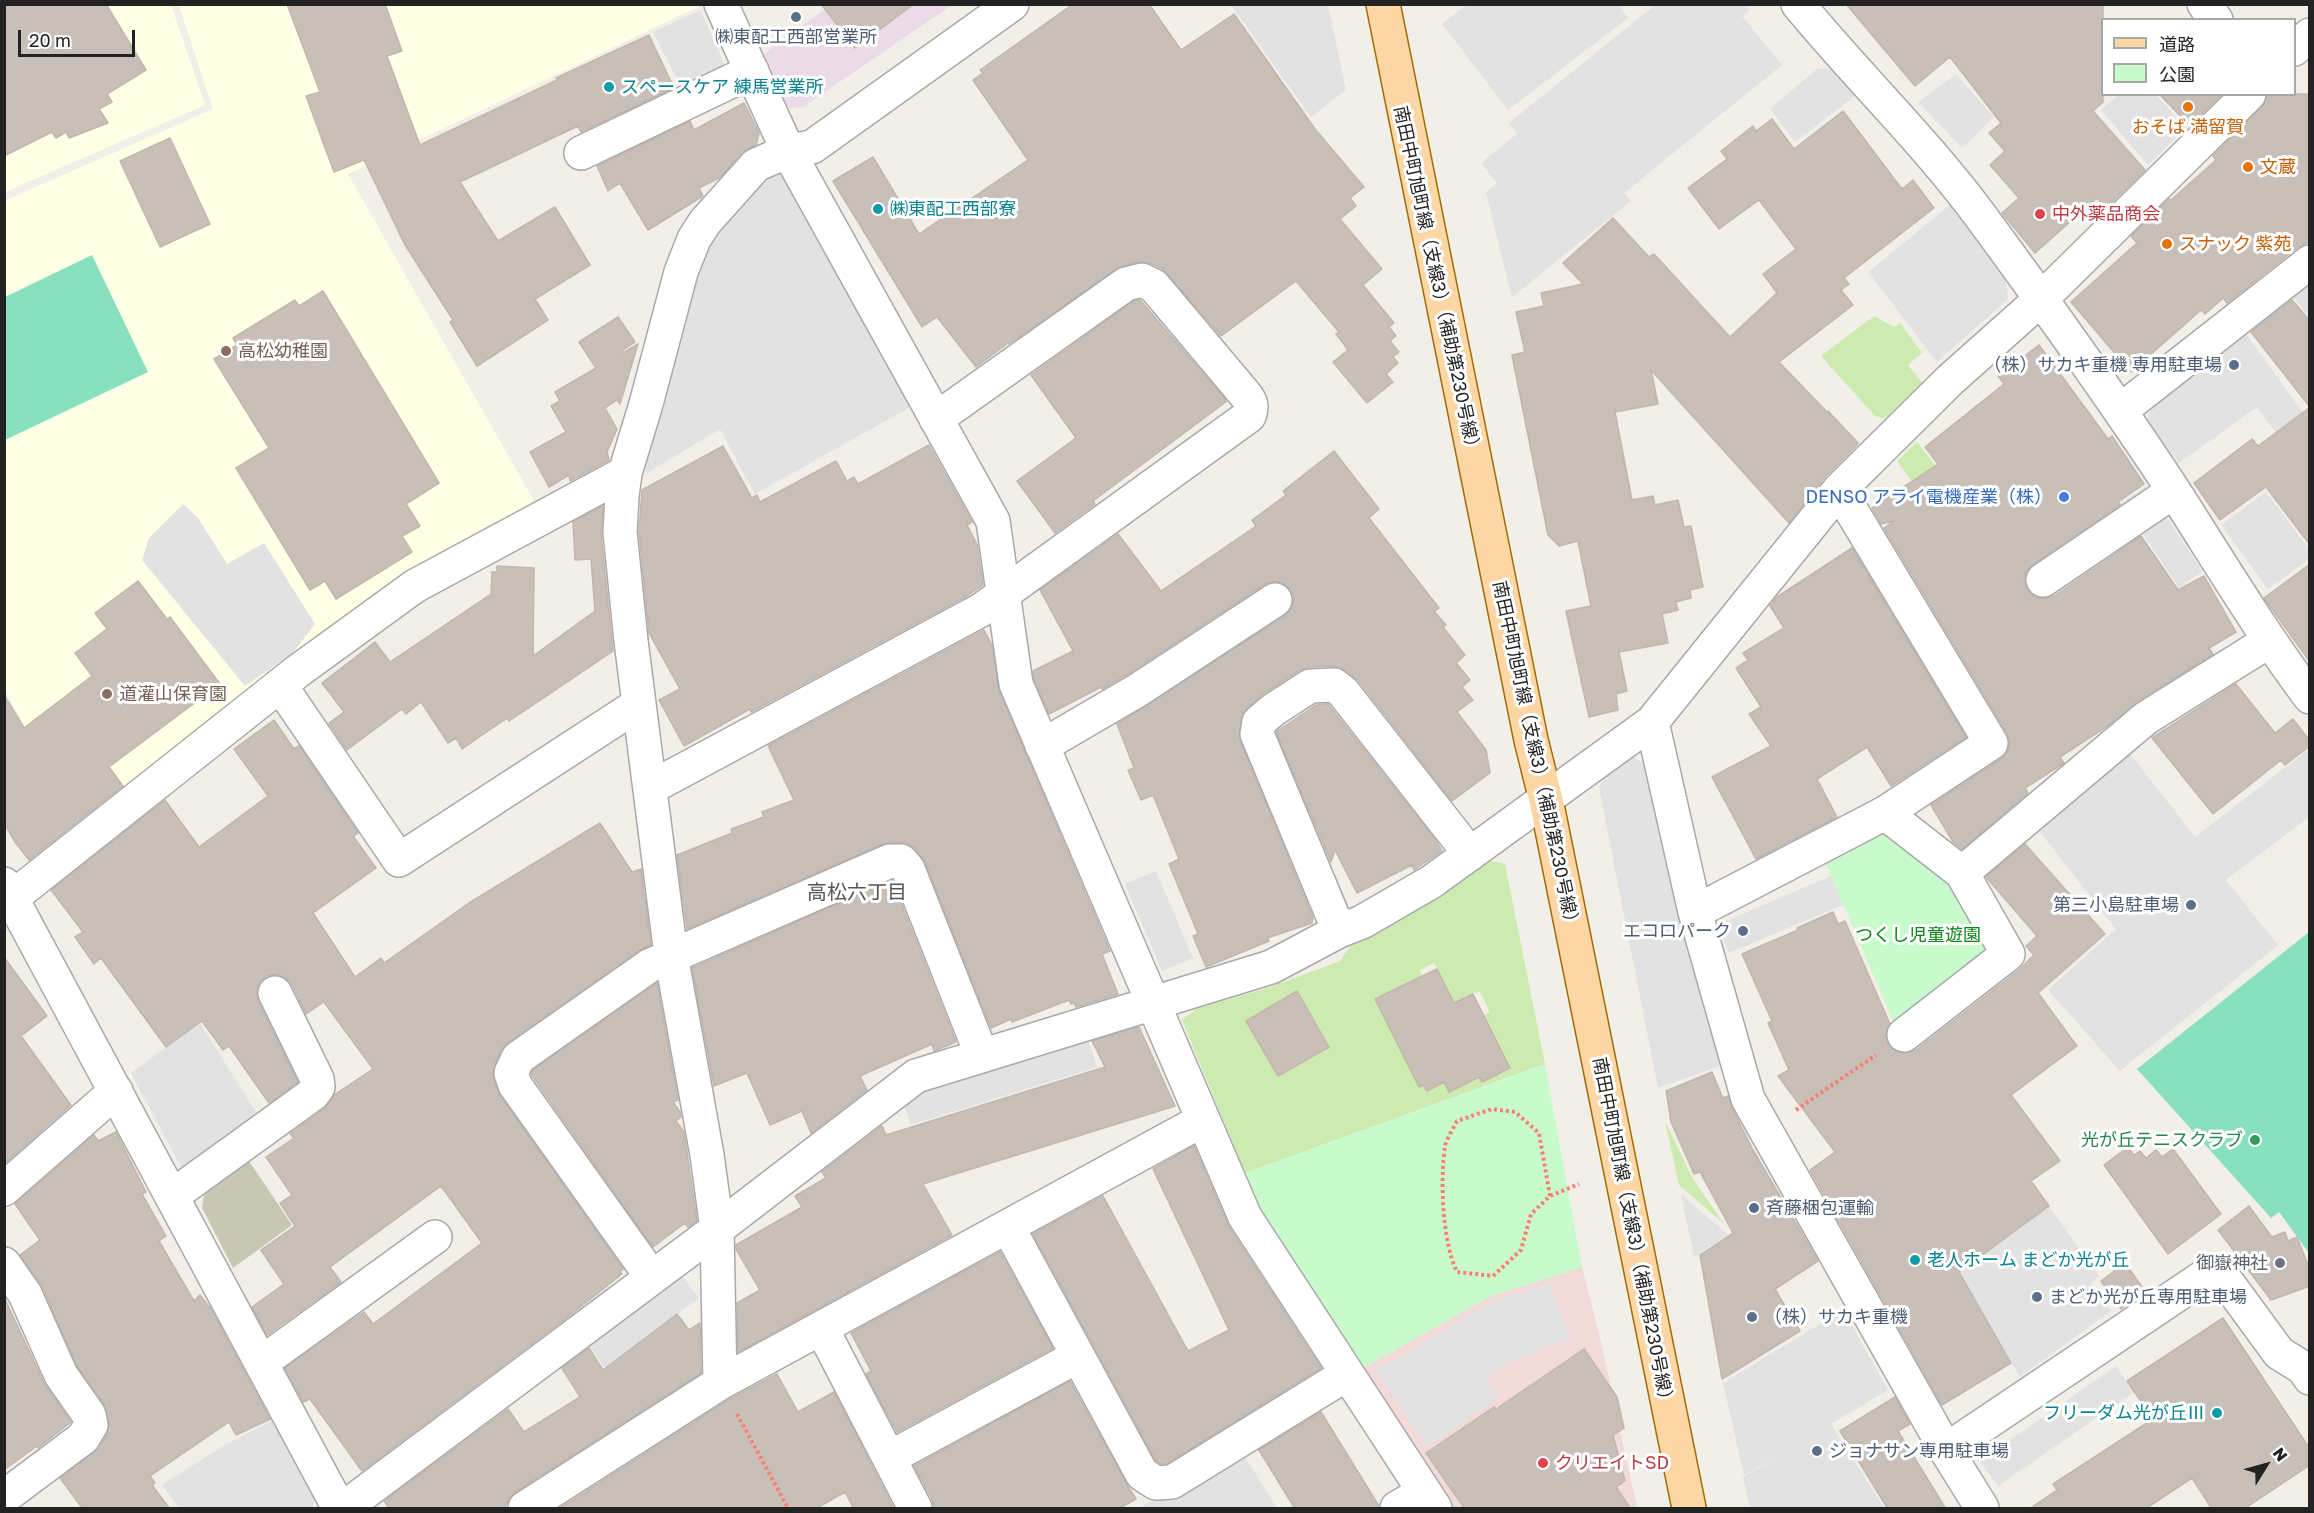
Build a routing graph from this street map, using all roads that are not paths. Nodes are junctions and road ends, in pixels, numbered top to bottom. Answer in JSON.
{"nodes":[{"id":1,"x":721,"y":4,"type":"edge"},
{"id":2,"x":1012,"y":4,"type":"edge"},
{"id":3,"x":1383,"y":4,"type":"edge"},
{"id":4,"x":1798,"y":4,"type":"edge"},
{"id":5,"x":2204,"y":4,"type":"edge"},
{"id":6,"x":2214,"y":18,"type":"edge"},
{"id":7,"x":2310,"y":35,"type":"edge"},
{"id":8,"x":2296,"y":48,"type":"edge"},
{"id":9,"x":752,"y":71,"type":"junction"},
{"id":10,"x":2246,"y":96,"type":"edge"},
{"id":11,"x":788,"y":151,"type":"junction"},
{"id":12,"x":581,"y":153,"type":"dead end"},
{"id":13,"x":2310,"y":262,"type":"edge"},
{"id":14,"x":2041,"y":299,"type":"junction"},
{"id":15,"x":2120,"y":411,"type":"junction"},
{"id":16,"x":936,"y":419,"type":"junction"},
{"id":17,"x":625,"y":473,"type":"junction"},
{"id":18,"x":1839,"y":490,"type":"junction"},
{"id":19,"x":2174,"y":491,"type":"junction"},
{"id":20,"x":2043,"y":580,"type":"dead end"},
{"id":21,"x":1003,"y":594,"type":"junction"},
{"id":22,"x":1275,"y":600,"type":"dead end"},
{"id":23,"x":2269,"y":641,"type":"junction"},
{"id":24,"x":2304,"y":677,"type":"edge"},
{"id":25,"x":280,"y":685,"type":"junction"},
{"id":26,"x":639,"y":704,"type":"junction"},
{"id":27,"x":1652,"y":722,"type":"junction"},
{"id":28,"x":1042,"y":746,"type":"junction"},
{"id":29,"x":650,"y":788,"type":"junction"},
{"id":30,"x":1546,"y":800,"type":"junction"},
{"id":31,"x":1885,"y":813,"type":"junction"},
{"id":32,"x":1470,"y":854,"type":"junction"},
{"id":33,"x":1962,"y":873,"type":"junction"},
{"id":34,"x":7,"y":895,"type":"edge"},
{"id":35,"x":1695,"y":912,"type":"junction"},
{"id":36,"x":1339,"y":931,"type":"junction"},
{"id":37,"x":671,"y":955,"type":"junction"},
{"id":38,"x":275,"y":993,"type":"dead end"},
{"id":39,"x":1152,"y":1004,"type":"junction"},
{"id":40,"x":1904,"y":1035,"type":"road end"},
{"id":41,"x":982,"y":1056,"type":"junction"},
{"id":42,"x":116,"y":1091,"type":"junction"},
{"id":43,"x":1203,"y":1120,"type":"junction"},
{"id":44,"x":4,"y":1190,"type":"edge"},
{"id":45,"x":172,"y":1196,"type":"junction"},
{"id":46,"x":1008,"y":1227,"type":"junction"},
{"id":47,"x":717,"y":1229,"type":"junction"},
{"id":48,"x":435,"y":1237,"type":"dead end"},
{"id":49,"x":4,"y":1264,"type":"edge"},
{"id":50,"x":651,"y":1276,"type":"junction"},
{"id":51,"x":822,"y":1329,"type":"junction"},
{"id":52,"x":1078,"y":1356,"type":"junction"},
{"id":53,"x":261,"y":1363,"type":"junction"},
{"id":54,"x":1347,"y":1374,"type":"junction"},
{"id":55,"x":2310,"y":1378,"type":"edge"},
{"id":56,"x":720,"y":1383,"type":"junction"},
{"id":57,"x":1946,"y":1450,"type":"junction"},
{"id":58,"x":889,"y":1458,"type":"junction"},
{"id":59,"x":4,"y":1497,"type":"edge"},
{"id":60,"x":1419,"y":1503,"type":"edge"},
{"id":61,"x":339,"y":1509,"type":"edge"},
{"id":62,"x":344,"y":1509,"type":"edge"},
{"id":63,"x":525,"y":1509,"type":"edge"},
{"id":64,"x":915,"y":1509,"type":"edge"},
{"id":65,"x":1689,"y":1509,"type":"edge"},
{"id":66,"x":1982,"y":1509,"type":"edge"}],
"edges":[{"from":1,"to":9,"type":"street"},
{"from":2,"to":11,"type":"street"},
{"from":3,"to":30,"type":"main road","name":"南田中町旭町線（支線3）（補助第230号線）"},
{"from":4,"to":14,"type":"street"},
{"from":5,"to":6,"type":"street"},
{"from":7,"to":8,"type":"street"},
{"from":9,"to":11,"type":"street"},
{"from":9,"to":12,"type":"street"},
{"from":10,"to":14,"type":"street"},
{"from":11,"to":16,"type":"street"},
{"from":11,"to":17,"type":"street"},
{"from":13,"to":15,"type":"street"},
{"from":14,"to":15,"type":"street"},
{"from":14,"to":18,"type":"street"},
{"from":15,"to":19,"type":"street"},
{"from":16,"to":21,"type":"street"},
{"from":16,"to":21,"type":"street"},
{"from":17,"to":25,"type":"street"},
{"from":17,"to":26,"type":"street"},
{"from":18,"to":27,"type":"street"},
{"from":18,"to":31,"type":"street"},
{"from":19,"to":20,"type":"street"},
{"from":19,"to":23,"type":"street"},
{"from":21,"to":28,"type":"street"},
{"from":21,"to":29,"type":"street"},
{"from":22,"to":28,"type":"street"},
{"from":23,"to":24,"type":"street"},
{"from":23,"to":33,"type":"street"},
{"from":25,"to":26,"type":"street"},
{"from":25,"to":34,"type":"street"},
{"from":26,"to":29,"type":"street"},
{"from":27,"to":30,"type":"street"},
{"from":27,"to":35,"type":"street"},
{"from":28,"to":39,"type":"street"},
{"from":29,"to":37,"type":"street"},
{"from":30,"to":32,"type":"street"},
{"from":30,"to":65,"type":"main road","name":"南田中町旭町線（支線3）（補助第230号線）"},
{"from":31,"to":33,"type":"street"},
{"from":31,"to":35,"type":"street"},
{"from":32,"to":36,"type":"street"},
{"from":32,"to":36,"type":"street"},
{"from":33,"to":40,"type":"street"},
{"from":34,"to":42,"type":"street"},
{"from":35,"to":57,"type":"street"},
{"from":36,"to":39,"type":"street"},
{"from":37,"to":41,"type":"street"},
{"from":37,"to":47,"type":"street"},
{"from":37,"to":50,"type":"street"},
{"from":38,"to":45,"type":"street"},
{"from":39,"to":41,"type":"street"},
{"from":39,"to":43,"type":"street"},
{"from":41,"to":47,"type":"street"},
{"from":42,"to":44,"type":"street"},
{"from":42,"to":45,"type":"street"},
{"from":43,"to":46,"type":"street"},
{"from":43,"to":54,"type":"street"},
{"from":45,"to":53,"type":"street"},
{"from":46,"to":51,"type":"street"},
{"from":46,"to":52,"type":"street"},
{"from":47,"to":50,"type":"street"},
{"from":47,"to":56,"type":"street"},
{"from":48,"to":53,"type":"street"},
{"from":49,"to":59,"type":"street"},
{"from":50,"to":62,"type":"street"},
{"from":51,"to":56,"type":"street"},
{"from":51,"to":58,"type":"street"},
{"from":52,"to":54,"type":"street"},
{"from":52,"to":58,"type":"street"},
{"from":53,"to":61,"type":"street"},
{"from":54,"to":60,"type":"street"},
{"from":55,"to":57,"type":"street"},
{"from":56,"to":63,"type":"street"},
{"from":57,"to":66,"type":"street"},
{"from":58,"to":64,"type":"street"}]}
